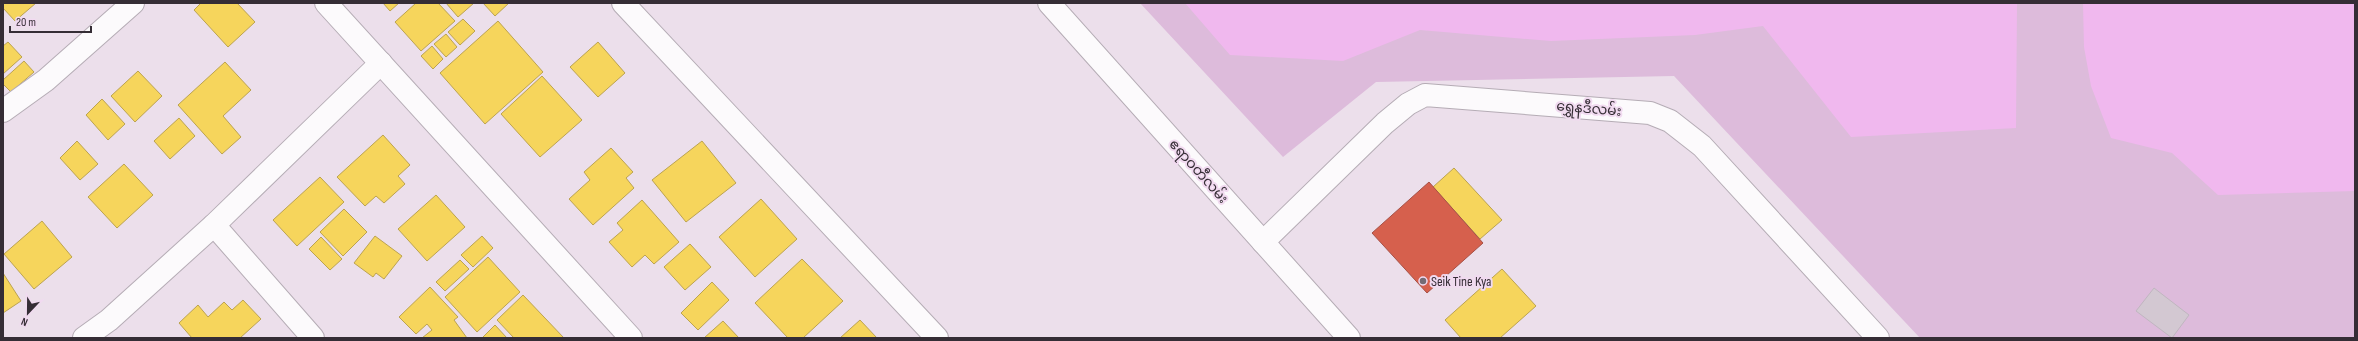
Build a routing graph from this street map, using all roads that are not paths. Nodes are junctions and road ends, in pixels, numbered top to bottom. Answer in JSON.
{"nodes":[{"id":1,"x":133,"y":3,"type":"edge"},
{"id":2,"x":326,"y":3,"type":"edge"},
{"id":3,"x":623,"y":3,"type":"edge"},
{"id":4,"x":1049,"y":3,"type":"edge"},
{"id":5,"x":381,"y":63,"type":"junction"},
{"id":6,"x":3,"y":111,"type":"edge"},
{"id":7,"x":214,"y":225,"type":"junction"},
{"id":8,"x":1263,"y":242,"type":"junction"},
{"id":9,"x":84,"y":338,"type":"edge"},
{"id":10,"x":313,"y":338,"type":"edge"},
{"id":11,"x":631,"y":338,"type":"edge"},
{"id":12,"x":937,"y":338,"type":"edge"},
{"id":13,"x":1349,"y":338,"type":"edge"},
{"id":14,"x":1878,"y":338,"type":"edge"}],
"edges":[{"from":1,"to":6,"type":"street"},
{"from":2,"to":5,"type":"street"},
{"from":3,"to":12,"type":"street"},
{"from":4,"to":8,"type":"street","name":"ဧရာဝတီလမ်း"},
{"from":5,"to":7,"type":"street"},
{"from":5,"to":11,"type":"street"},
{"from":7,"to":9,"type":"street"},
{"from":7,"to":10,"type":"street"},
{"from":8,"to":13,"type":"street","name":"ဧရာဝတီလမ်း"},
{"from":8,"to":14,"type":"street","name":"ရွှေနဒီလမ်း"}]}
